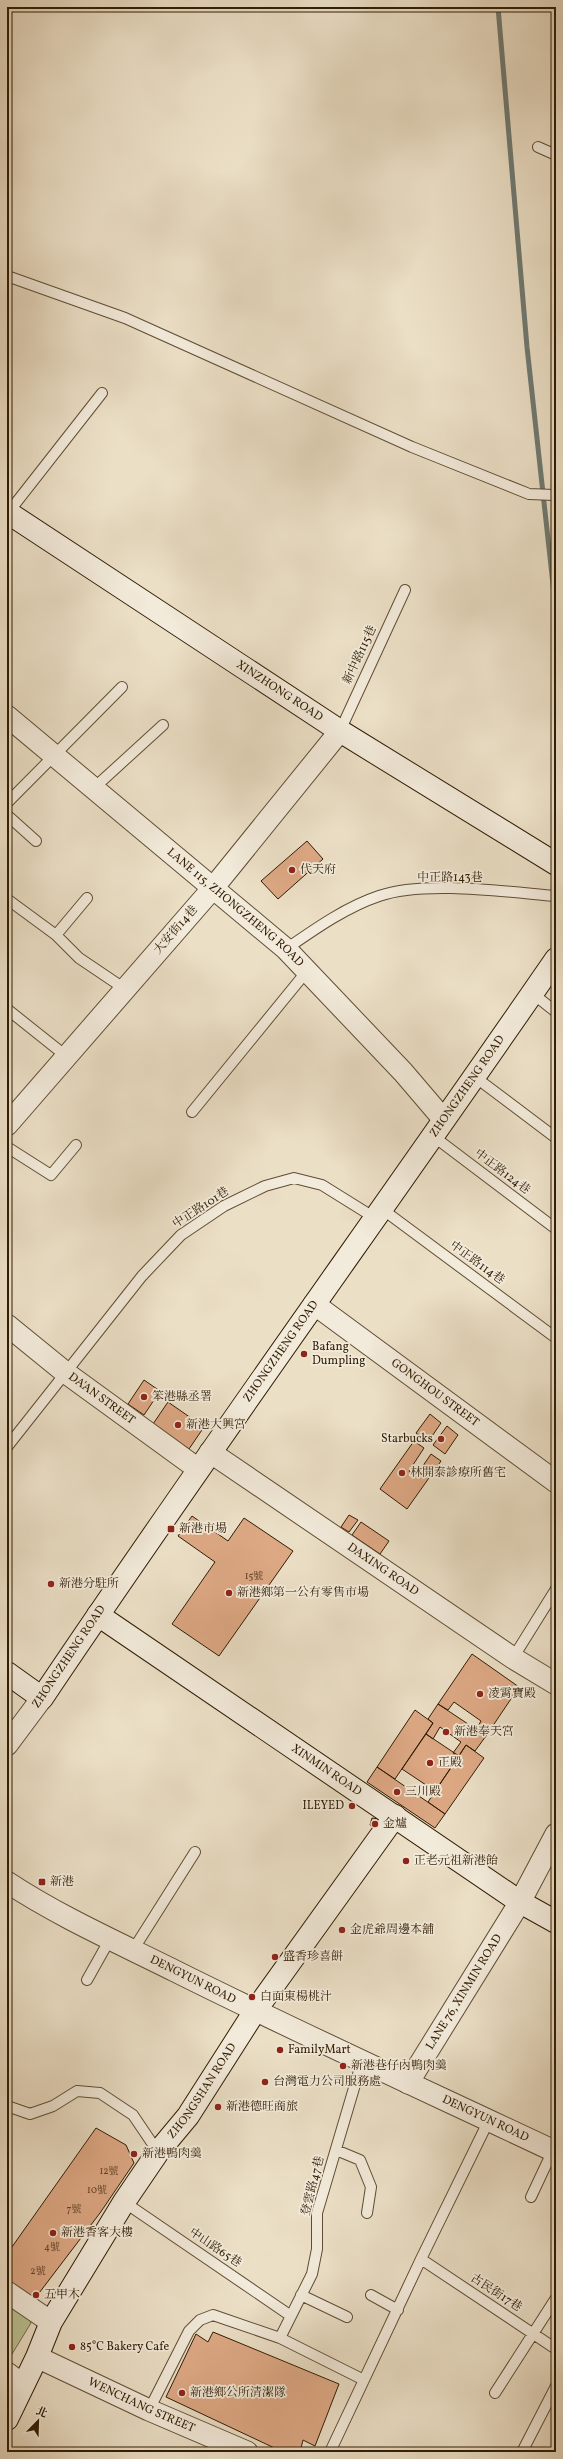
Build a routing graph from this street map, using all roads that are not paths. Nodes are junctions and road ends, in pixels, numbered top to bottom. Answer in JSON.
{"nodes":[{"id":1,"x":538,"y":147,"type":"dead end"},
{"id":2,"x":556,"y":155,"type":"edge"},
{"id":3,"x":7,"y":276,"type":"edge"},
{"id":4,"x":102,"y":393,"type":"dead end"},
{"id":5,"x":556,"y":497,"type":"edge"},
{"id":6,"x":7,"y":512,"type":"edge"},
{"id":7,"x":405,"y":590,"type":"dead end"},
{"id":8,"x":122,"y":687,"type":"dead end"},
{"id":9,"x":7,"y":716,"type":"edge"},
{"id":10,"x":163,"y":725,"type":"dead end"},
{"id":11,"x":340,"y":731,"type":"junction"},
{"id":12,"x":56,"y":756,"type":"junction"},
{"id":13,"x":94,"y":788,"type":"junction"},
{"id":14,"x":7,"y":804,"type":"edge"},
{"id":15,"x":7,"y":815,"type":"edge"},
{"id":16,"x":36,"y":841,"type":"dead end"},
{"id":17,"x":556,"y":864,"type":"edge"},
{"id":18,"x":213,"y":888,"type":"junction"},
{"id":19,"x":556,"y":896,"type":"edge"},
{"id":20,"x":87,"y":898,"type":"dead end"},
{"id":21,"x":7,"y":899,"type":"edge"},
{"id":22,"x":56,"y":935,"type":"junction"},
{"id":23,"x":286,"y":949,"type":"junction"},
{"id":24,"x":556,"y":959,"type":"edge"},
{"id":25,"x":307,"y":971,"type":"junction"},
{"id":26,"x":125,"y":989,"type":"junction"},
{"id":27,"x":532,"y":993,"type":"junction"},
{"id":28,"x":7,"y":1009,"type":"edge"},
{"id":29,"x":556,"y":1012,"type":"edge"},
{"id":30,"x":66,"y":1056,"type":"junction"},
{"id":31,"x":475,"y":1077,"type":"junction"},
{"id":32,"x":192,"y":1112,"type":"dead end"},
{"id":33,"x":7,"y":1125,"type":"edge"},
{"id":34,"x":438,"y":1128,"type":"junction"},
{"id":35,"x":556,"y":1138,"type":"edge"},
{"id":36,"x":76,"y":1145,"type":"dead end"},
{"id":37,"x":7,"y":1147,"type":"edge"},
{"id":38,"x":378,"y":1214,"type":"junction"},
{"id":39,"x":556,"y":1229,"type":"edge"},
{"id":40,"x":314,"y":1304,"type":"junction"},
{"id":41,"x":7,"y":1325,"type":"edge"},
{"id":42,"x":556,"y":1338,"type":"edge"},
{"id":43,"x":66,"y":1373,"type":"junction"},
{"id":44,"x":7,"y":1447,"type":"edge"},
{"id":45,"x":204,"y":1461,"type":"junction"},
{"id":46,"x":556,"y":1482,"type":"edge"},
{"id":47,"x":556,"y":1589,"type":"edge"},
{"id":48,"x":98,"y":1615,"type":"junction"},
{"id":49,"x":513,"y":1658,"type":"junction"},
{"id":50,"x":7,"y":1673,"type":"edge"},
{"id":51,"x":556,"y":1684,"type":"edge"},
{"id":52,"x":42,"y":1698,"type":"junction"},
{"id":53,"x":7,"y":1745,"type":"edge"},
{"id":54,"x":395,"y":1816,"type":"junction"},
{"id":55,"x":556,"y":1834,"type":"edge"},
{"id":56,"x":195,"y":1852,"type":"dead end"},
{"id":57,"x":7,"y":1882,"type":"edge"},
{"id":58,"x":520,"y":1902,"type":"junction"},
{"id":59,"x":556,"y":1922,"type":"edge"},
{"id":60,"x":110,"y":1939,"type":"junction"},
{"id":61,"x":133,"y":1950,"type":"junction"},
{"id":62,"x":87,"y":1980,"type":"dead end"},
{"id":63,"x":255,"y":2011,"type":"junction"},
{"id":64,"x":362,"y":2061,"type":"junction"},
{"id":65,"x":408,"y":2083,"type":"junction"},
{"id":66,"x":7,"y":2106,"type":"edge"},
{"id":67,"x":489,"y":2120,"type":"junction"},
{"id":68,"x":336,"y":2150,"type":"junction"},
{"id":69,"x":554,"y":2151,"type":"edge"},
{"id":70,"x":158,"y":2152,"type":"junction"},
{"id":71,"x":531,"y":2197,"type":"dead end"},
{"id":72,"x":124,"y":2202,"type":"junction"},
{"id":73,"x":367,"y":2213,"type":"dead end"},
{"id":74,"x":420,"y":2259,"type":"junction"},
{"id":75,"x":7,"y":2292,"type":"edge"},
{"id":76,"x":301,"y":2294,"type":"junction"},
{"id":77,"x":372,"y":2296,"type":"dead end"},
{"id":78,"x":556,"y":2298,"type":"edge"},
{"id":79,"x":398,"y":2310,"type":"junction"},
{"id":80,"x":291,"y":2316,"type":"junction"},
{"id":81,"x":347,"y":2317,"type":"dead end"},
{"id":82,"x":51,"y":2322,"type":"junction"},
{"id":83,"x":532,"y":2333,"type":"junction"},
{"id":84,"x":280,"y":2338,"type":"junction"},
{"id":85,"x":556,"y":2349,"type":"edge"},
{"id":86,"x":38,"y":2357,"type":"junction"},
{"id":87,"x":15,"y":2379,"type":"edge"},
{"id":88,"x":364,"y":2380,"type":"junction"},
{"id":89,"x":556,"y":2386,"type":"edge"},
{"id":90,"x":494,"y":2393,"type":"dead end"},
{"id":91,"x":149,"y":2410,"type":"junction"},
{"id":92,"x":7,"y":2419,"type":"edge"},
{"id":93,"x":247,"y":2452,"type":"edge"},
{"id":94,"x":330,"y":2452,"type":"edge"},
{"id":95,"x":522,"y":2452,"type":"edge"}],
"edges":[{"from":1,"to":2,"type":"lane"},
{"from":3,"to":5,"type":"lane"},
{"from":4,"to":6,"type":"lane"},
{"from":6,"to":11,"type":"main road","name":"XINZHONG ROAD"},
{"from":7,"to":11,"type":"lane","name":"新中路115巷"},
{"from":8,"to":12,"type":"lane"},
{"from":9,"to":12,"type":"street","name":"LANE 115, ZHONGZHENG ROAD"},
{"from":10,"to":13,"type":"lane"},
{"from":11,"to":17,"type":"main road","name":"XINZHONG ROAD"},
{"from":11,"to":18,"type":"street","name":"大安街14巷"},
{"from":12,"to":13,"type":"street","name":"LANE 115, ZHONGZHENG ROAD"},
{"from":12,"to":14,"type":"lane"},
{"from":13,"to":18,"type":"street","name":"LANE 115, ZHONGZHENG ROAD"},
{"from":15,"to":16,"type":"lane"},
{"from":18,"to":23,"type":"street","name":"LANE 115, ZHONGZHENG ROAD"},
{"from":18,"to":26,"type":"street","name":"大安街14巷"},
{"from":19,"to":23,"type":"lane","name":"中正路143巷"},
{"from":20,"to":22,"type":"lane"},
{"from":21,"to":22,"type":"lane"},
{"from":22,"to":26,"type":"lane"},
{"from":23,"to":25,"type":"street","name":"LANE 115, ZHONGZHENG ROAD"},
{"from":24,"to":27,"type":"main road","name":"ZHONGZHENG ROAD"},
{"from":25,"to":32,"type":"lane"},
{"from":25,"to":34,"type":"street","name":"LANE 115, ZHONGZHENG ROAD"},
{"from":26,"to":30,"type":"street","name":"大安街14巷"},
{"from":27,"to":29,"type":"lane"},
{"from":27,"to":31,"type":"main road","name":"ZHONGZHENG ROAD"},
{"from":28,"to":30,"type":"lane"},
{"from":30,"to":33,"type":"street","name":"大安街14巷"},
{"from":31,"to":34,"type":"main road","name":"ZHONGZHENG ROAD"},
{"from":31,"to":35,"type":"lane"},
{"from":34,"to":38,"type":"main road","name":"ZHONGZHENG ROAD"},
{"from":34,"to":39,"type":"lane","name":"中正路124巷"},
{"from":36,"to":37,"type":"lane"},
{"from":38,"to":40,"type":"main road","name":"ZHONGZHENG ROAD"},
{"from":38,"to":42,"type":"lane","name":"中正路114巷"},
{"from":38,"to":43,"type":"lane","name":"中正路101巷"},
{"from":40,"to":45,"type":"main road","name":"ZHONGZHENG ROAD"},
{"from":40,"to":46,"type":"street","name":"GONGHOU STREET"},
{"from":41,"to":43,"type":"street","name":"DA'AN STREET"},
{"from":43,"to":44,"type":"lane","name":"中正路101巷"},
{"from":43,"to":45,"type":"street","name":"DA'AN STREET"},
{"from":45,"to":48,"type":"main road","name":"ZHONGZHENG ROAD"},
{"from":45,"to":49,"type":"street","name":"DAXING ROAD"},
{"from":47,"to":49,"type":"lane"},
{"from":48,"to":52,"type":"main road","name":"ZHONGZHENG ROAD"},
{"from":48,"to":54,"type":"main road","name":"XINMIN ROAD"},
{"from":49,"to":51,"type":"street","name":"DAXING ROAD"},
{"from":50,"to":52,"type":"main road"},
{"from":52,"to":53,"type":"street","name":"ZHONGZHENG ROAD"},
{"from":54,"to":58,"type":"main road","name":"XINMIN ROAD"},
{"from":54,"to":63,"type":"main road","name":"ZHONGSHAN ROAD"},
{"from":55,"to":58,"type":"street","name":"LANE 76, XINMIN ROAD"},
{"from":56,"to":61,"type":"lane"},
{"from":57,"to":60,"type":"street","name":"DENGYUN ROAD"},
{"from":58,"to":59,"type":"main road","name":"XINMIN ROAD"},
{"from":58,"to":65,"type":"street","name":"LANE 76, XINMIN ROAD"},
{"from":60,"to":61,"type":"street","name":"DENGYUN ROAD"},
{"from":60,"to":62,"type":"lane"},
{"from":61,"to":63,"type":"street","name":"DENGYUN ROAD"},
{"from":63,"to":64,"type":"street","name":"DENGYUN ROAD"},
{"from":63,"to":70,"type":"main road","name":"ZHONGSHAN ROAD"},
{"from":64,"to":65,"type":"street","name":"DENGYUN ROAD"},
{"from":64,"to":68,"type":"lane","name":"登雲路47巷"},
{"from":65,"to":67,"type":"street","name":"DENGYUN ROAD"},
{"from":66,"to":70,"type":"lane"},
{"from":67,"to":69,"type":"street","name":"DENGYUN ROAD"},
{"from":67,"to":74,"type":"lane"},
{"from":68,"to":73,"type":"lane"},
{"from":68,"to":76,"type":"lane","name":"登雲路47巷"},
{"from":69,"to":71,"type":"lane"},
{"from":70,"to":72,"type":"main road","name":"ZHONGSHAN ROAD"},
{"from":72,"to":80,"type":"lane","name":"中山路65巷"},
{"from":72,"to":82,"type":"main road","name":"ZHONGSHAN ROAD"},
{"from":74,"to":79,"type":"lane"},
{"from":74,"to":83,"type":"lane","name":"古民街17巷"},
{"from":75,"to":82,"type":"street"},
{"from":76,"to":80,"type":"lane","name":"登雲路47巷"},
{"from":76,"to":81,"type":"lane"},
{"from":77,"to":79,"type":"lane"},
{"from":78,"to":83,"type":"lane"},
{"from":79,"to":88,"type":"lane"},
{"from":80,"to":84,"type":"lane","name":"登雲路47巷"},
{"from":82,"to":86,"type":"main road","name":"ZHONGSHAN ROAD"},
{"from":83,"to":85,"type":"lane","name":"古民街17巷"},
{"from":83,"to":90,"type":"lane"},
{"from":84,"to":88,"type":"lane"},
{"from":84,"to":91,"type":"lane"},
{"from":86,"to":87,"type":"main road","name":"ZHONGSHAN ROAD"},
{"from":86,"to":91,"type":"street","name":"WENCHANG STREET"},
{"from":87,"to":92,"type":"main road","name":"ZHONGSHAN ROAD"},
{"from":88,"to":94,"type":"lane"},
{"from":89,"to":95,"type":"lane"},
{"from":91,"to":93,"type":"street","name":"WENCHANG STREET"}]}
